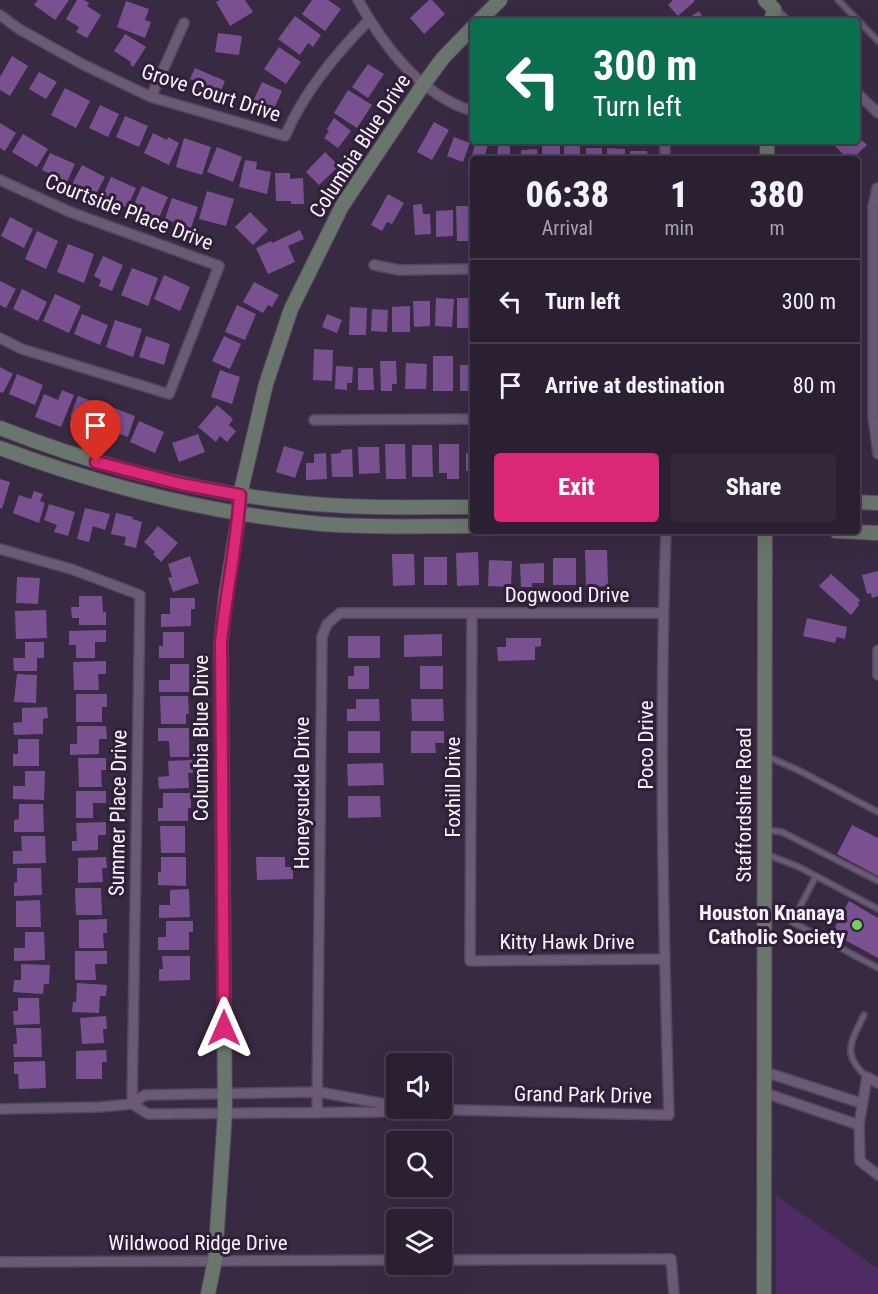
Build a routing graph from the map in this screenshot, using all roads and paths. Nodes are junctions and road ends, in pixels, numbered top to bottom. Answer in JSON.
{"nodes":[{"id":1,"x":358,"y":0,"type":"edge"},
{"id":2,"x":500,"y":0,"type":"edge"},
{"id":3,"x":838,"y":0,"type":"edge"},
{"id":4,"x":0,"y":15,"type":"edge"},
{"id":5,"x":482,"y":18,"type":"edge"},
{"id":6,"x":856,"y":18,"type":"edge"},
{"id":7,"x":369,"y":20,"type":"junction"},
{"id":8,"x":184,"y":23,"type":"dead end"},
{"id":9,"x":860,"y":23,"type":"edge"},
{"id":10,"x":470,"y":30,"type":"edge"},
{"id":11,"x":878,"y":41,"type":"edge"},
{"id":12,"x":423,"y":85,"type":"junction"},
{"id":13,"x":860,"y":96,"type":"edge"},
{"id":14,"x":151,"y":97,"type":"junction"},
{"id":15,"x":470,"y":110,"type":"edge"},
{"id":16,"x":878,"y":113,"type":"edge"},
{"id":17,"x":0,"y":180,"type":"edge"},
{"id":18,"x":877,"y":188,"type":"edge"},
{"id":19,"x":374,"y":265,"type":"dead end"},
{"id":20,"x":470,"y":269,"type":"edge"},
{"id":21,"x":875,"y":334,"type":"edge"},
{"id":22,"x":0,"y":338,"type":"edge"},
{"id":23,"x":470,"y":419,"type":"edge"},
{"id":24,"x":314,"y":420,"type":"dead end"},
{"id":25,"x":0,"y":428,"type":"edge"},
{"id":26,"x":39,"y":443,"type":"junction"},
{"id":27,"x":0,"y":448,"type":"edge"},
{"id":28,"x":878,"y":454,"type":"edge"},
{"id":29,"x":33,"y":460,"type":"junction"},
{"id":30,"x":240,"y":495,"type":"junction"},
{"id":31,"x":860,"y":502,"type":"edge"},
{"id":32,"x":878,"y":503,"type":"edge"},
{"id":33,"x":456,"y":507,"type":"junction"},
{"id":34,"x":470,"y":507,"type":"edge"},
{"id":35,"x":239,"y":514,"type":"junction"},
{"id":36,"x":456,"y":526,"type":"junction"},
{"id":37,"x":470,"y":526,"type":"edge"},
{"id":38,"x":860,"y":532,"type":"edge"},
{"id":39,"x":878,"y":533,"type":"edge"},
{"id":40,"x":666,"y":534,"type":"edge"},
{"id":41,"x":765,"y":534,"type":"edge"},
{"id":42,"x":0,"y":549,"type":"edge"},
{"id":43,"x":471,"y":613,"type":"junction"},
{"id":44,"x":663,"y":613,"type":"junction"},
{"id":45,"x":878,"y":650,"type":"edge"},
{"id":46,"x":878,"y":675,"type":"edge"},
{"id":47,"x":765,"y":756,"type":"junction"},
{"id":48,"x":878,"y":812,"type":"edge"},
{"id":49,"x":765,"y":829,"type":"junction"},
{"id":50,"x":765,"y":854,"type":"junction"},
{"id":51,"x":816,"y":876,"type":"junction"},
{"id":52,"x":878,"y":881,"type":"edge"},
{"id":53,"x":878,"y":909,"type":"edge"},
{"id":54,"x":664,"y":959,"type":"junction"},
{"id":55,"x":470,"y":961,"type":"joint"},
{"id":56,"x":878,"y":968,"type":"edge"},
{"id":57,"x":864,"y":1015,"type":"dead end"},
{"id":58,"x":765,"y":1071,"type":"junction"},
{"id":59,"x":867,"y":1077,"type":"junction"},
{"id":60,"x":878,"y":1083,"type":"edge"},
{"id":61,"x":318,"y":1092,"type":"junction"},
{"id":62,"x":225,"y":1093,"type":"junction"},
{"id":63,"x":765,"y":1093,"type":"junction"},
{"id":64,"x":861,"y":1102,"type":"junction"},
{"id":65,"x":132,"y":1104,"type":"junction"},
{"id":66,"x":386,"y":1104,"type":"edge"},
{"id":67,"x":0,"y":1109,"type":"edge"},
{"id":68,"x":452,"y":1110,"type":"edge"},
{"id":69,"x":386,"y":1111,"type":"edge"},
{"id":70,"x":225,"y":1113,"type":"junction"},
{"id":71,"x":317,"y":1113,"type":"junction"},
{"id":72,"x":859,"y":1125,"type":"junction"},
{"id":73,"x":878,"y":1175,"type":"edge"},
{"id":74,"x":215,"y":1260,"type":"junction"},
{"id":75,"x":386,"y":1260,"type":"edge"},
{"id":76,"x":452,"y":1260,"type":"edge"},
{"id":77,"x":0,"y":1262,"type":"edge"},
{"id":78,"x":208,"y":1294,"type":"edge"},
{"id":79,"x":674,"y":1294,"type":"edge"},
{"id":80,"x":765,"y":1294,"type":"edge"}],
"edges":[{"from":1,"to":7,"type":"street"},
{"from":2,"to":5,"type":"main road"},
{"from":3,"to":6,"type":"lane"},
{"from":4,"to":14,"type":"street","name":"Grove Court Drive"},
{"from":7,"to":12,"type":"street"},
{"from":7,"to":14,"type":"street","name":"Grove Court Drive"},
{"from":8,"to":14,"type":"street"},
{"from":9,"to":11,"type":"lane"},
{"from":10,"to":12,"type":"main road","name":"Columbia Blue Drive"},
{"from":12,"to":15,"type":"street"},
{"from":12,"to":30,"type":"main road","name":"Columbia Blue Drive"},
{"from":13,"to":16,"type":"street"},
{"from":17,"to":22,"type":"street","name":"Courtside Place Drive"},
{"from":18,"to":21,"type":"street"},
{"from":19,"to":20,"type":"street"},
{"from":21,"to":28,"type":"street"},
{"from":23,"to":24,"type":"street"},
{"from":25,"to":26,"type":"main road"},
{"from":26,"to":29,"type":"main road"},
{"from":26,"to":30,"type":"main road"},
{"from":27,"to":29,"type":"main road"},
{"from":29,"to":35,"type":"main road"},
{"from":30,"to":33,"type":"main road"},
{"from":30,"to":35,"type":"main road","name":"Columbia Blue Drive"},
{"from":31,"to":32,"type":"main road"},
{"from":33,"to":34,"type":"main road"},
{"from":33,"to":36,"type":"main road"},
{"from":35,"to":36,"type":"main road"},
{"from":35,"to":62,"type":"main road","name":"Columbia Blue Drive"},
{"from":36,"to":37,"type":"main road"},
{"from":38,"to":39,"type":"main road"},
{"from":40,"to":44,"type":"street","name":"Poco Drive"},
{"from":41,"to":47,"type":"main road","name":"Staffordshire Road"},
{"from":42,"to":65,"type":"street","name":"Summer Place Drive"},
{"from":43,"to":44,"type":"street","name":"Dogwood Drive"},
{"from":43,"to":55,"type":"street","name":"Foxhill Drive"},
{"from":43,"to":61,"type":"street","name":"Honeysuckle Drive"},
{"from":44,"to":54,"type":"street","name":"Poco Drive"},
{"from":45,"to":46,"type":"street"},
{"from":47,"to":48,"type":"lane"},
{"from":47,"to":49,"type":"main road","name":"Staffordshire Road"},
{"from":49,"to":50,"type":"main road","name":"Staffordshire Road"},
{"from":49,"to":52,"type":"lane"},
{"from":50,"to":51,"type":"lane"},
{"from":50,"to":58,"type":"main road","name":"Staffordshire Road"},
{"from":51,"to":53,"type":"lane"},
{"from":51,"to":56,"type":"lane"},
{"from":54,"to":55,"type":"street","name":"Kitty Hawk Drive"},
{"from":54,"to":68,"type":"street","name":"Grand Park Drive"},
{"from":57,"to":59,"type":"lane"},
{"from":58,"to":63,"type":"main road","name":"Staffordshire Road"},
{"from":58,"to":64,"type":"street"},
{"from":59,"to":60,"type":"street"},
{"from":59,"to":64,"type":"street"},
{"from":61,"to":62,"type":"street","name":"Grand Park Drive"},
{"from":61,"to":66,"type":"street","name":"Grand Park Drive"},
{"from":61,"to":71,"type":"street","name":"Honeysuckle Drive"},
{"from":62,"to":65,"type":"street","name":"Grand Park Drive"},
{"from":62,"to":70,"type":"main road","name":"Columbia Blue Drive"},
{"from":63,"to":72,"type":"street"},
{"from":63,"to":80,"type":"main road","name":"Staffordshire Road"},
{"from":64,"to":72,"type":"street"},
{"from":65,"to":67,"type":"street","name":"Grand Park Drive"},
{"from":65,"to":70,"type":"street","name":"Grand Park Drive"},
{"from":69,"to":71,"type":"street","name":"Grand Park Drive"},
{"from":70,"to":71,"type":"street","name":"Grand Park Drive"},
{"from":70,"to":74,"type":"main road","name":"Columbia Blue Drive"},
{"from":72,"to":73,"type":"street"},
{"from":74,"to":75,"type":"street","name":"Wildwood Ridge Drive"},
{"from":74,"to":77,"type":"street","name":"Wildwood Ridge Drive"},
{"from":74,"to":78,"type":"main road","name":"Columbia Blue Drive"},
{"from":76,"to":79,"type":"street"}]}
